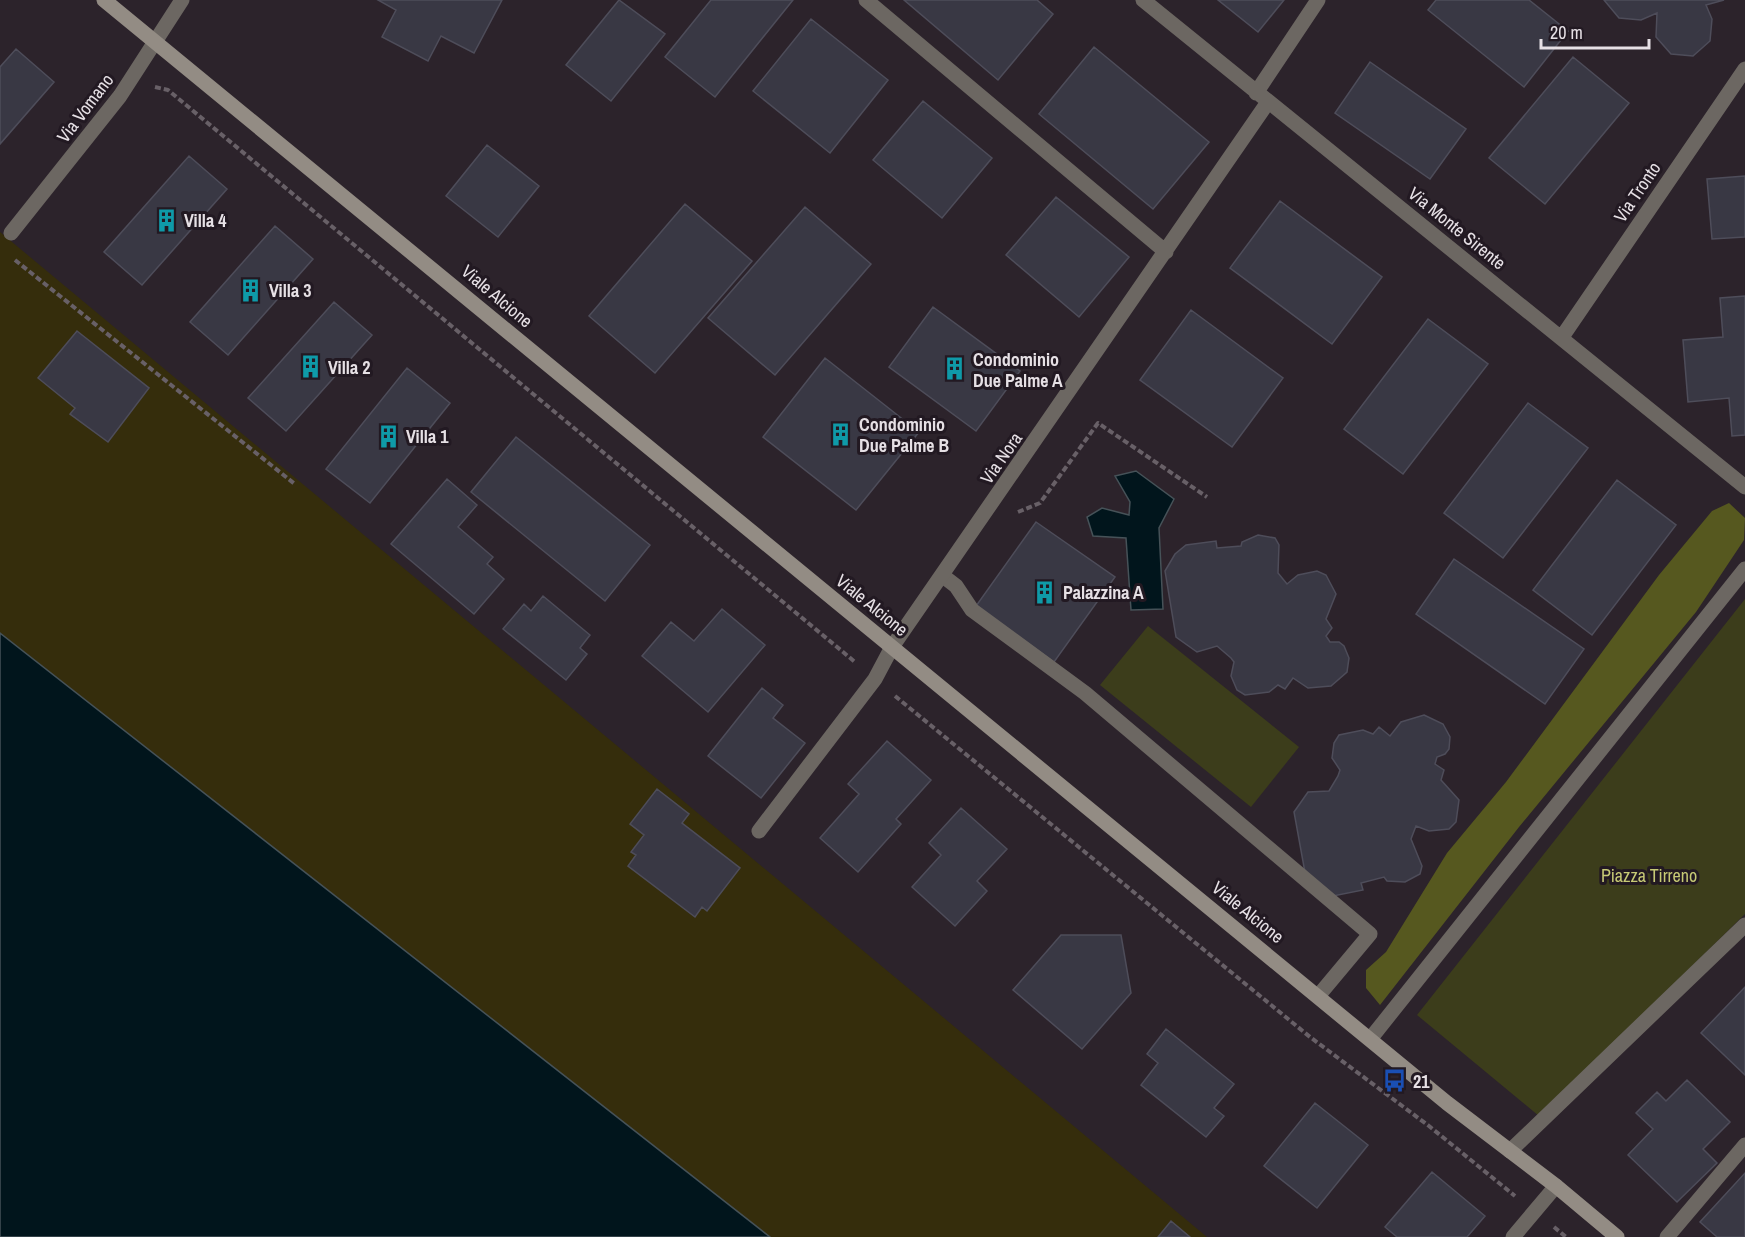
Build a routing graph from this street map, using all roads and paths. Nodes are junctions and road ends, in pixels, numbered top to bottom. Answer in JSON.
{"nodes":[{"id":1,"x":104,"y":0,"type":"edge"},
{"id":2,"x":182,"y":0,"type":"edge"},
{"id":3,"x":866,"y":0,"type":"edge"},
{"id":4,"x":1143,"y":0,"type":"edge"},
{"id":5,"x":1318,"y":0,"type":"edge"},
{"id":6,"x":156,"y":40,"type":"junction"},
{"id":7,"x":1745,"y":69,"type":"edge"},
{"id":8,"x":147,"y":87,"type":"dead end"},
{"id":9,"x":1262,"y":97,"type":"junction"},
{"id":10,"x":10,"y":233,"type":"dead end"},
{"id":11,"x":1166,"y":252,"type":"junction"},
{"id":12,"x":13,"y":258,"type":"dead end"},
{"id":13,"x":1562,"y":337,"type":"junction"},
{"id":14,"x":296,"y":485,"type":"dead end"},
{"id":15,"x":1745,"y":487,"type":"edge"},
{"id":16,"x":1207,"y":497,"type":"dead end"},
{"id":17,"x":1012,"y":521,"type":"dead end"},
{"id":18,"x":1745,"y":569,"type":"edge"},
{"id":19,"x":943,"y":576,"type":"junction"},
{"id":20,"x":892,"y":646,"type":"junction"},
{"id":21,"x":875,"y":679,"type":"junction"},
{"id":22,"x":759,"y":831,"type":"dead end"},
{"id":23,"x":1745,"y":925,"type":"edge"},
{"id":24,"x":1318,"y":995,"type":"junction"},
{"id":25,"x":1371,"y":1038,"type":"junction"},
{"id":26,"x":1745,"y":1144,"type":"edge"},
{"id":27,"x":1510,"y":1151,"type":"junction"},
{"id":28,"x":1556,"y":1186,"type":"junction"},
{"id":29,"x":1536,"y":1212,"type":"junction"},
{"id":30,"x":1513,"y":1237,"type":"edge"},
{"id":31,"x":1566,"y":1237,"type":"edge"},
{"id":32,"x":1617,"y":1237,"type":"edge"},
{"id":33,"x":1667,"y":1237,"type":"edge"}],
"edges":[{"from":1,"to":6,"type":"street","name":"Viale Alcione"},
{"from":2,"to":6,"type":"street","name":"Via Vomano"},
{"from":3,"to":11,"type":"street"},
{"from":4,"to":9,"type":"street","name":"Via Monte Sirente"},
{"from":5,"to":9,"type":"street","name":"Via Nora"},
{"from":6,"to":10,"type":"street","name":"Via Vomano"},
{"from":6,"to":20,"type":"street","name":"Viale Alcione"},
{"from":7,"to":13,"type":"street","name":"Via Tronto"},
{"from":8,"to":21,"type":"path"},
{"from":9,"to":11,"type":"street","name":"Via Nora"},
{"from":9,"to":13,"type":"street","name":"Via Monte Sirente"},
{"from":11,"to":19,"type":"street","name":"Via Nora"},
{"from":12,"to":14,"type":"path"},
{"from":13,"to":15,"type":"street","name":"Via Monte Sirente"},
{"from":16,"to":17,"type":"path"},
{"from":18,"to":25,"type":"street"},
{"from":19,"to":20,"type":"street","name":"Via Nora"},
{"from":19,"to":24,"type":"street"},
{"from":20,"to":21,"type":"street","name":"Via Nora"},
{"from":20,"to":24,"type":"street","name":"Viale Alcione"},
{"from":21,"to":22,"type":"street","name":"Via Nora"},
{"from":21,"to":29,"type":"path"},
{"from":23,"to":27,"type":"street"},
{"from":24,"to":25,"type":"street","name":"Viale Alcione"},
{"from":25,"to":27,"type":"street","name":"Viale Alcione"},
{"from":26,"to":33,"type":"street"},
{"from":27,"to":28,"type":"street","name":"Viale Alcione"},
{"from":28,"to":29,"type":"street"},
{"from":28,"to":32,"type":"street","name":"Viale Alcione"},
{"from":29,"to":30,"type":"street"},
{"from":29,"to":31,"type":"path"}]}
